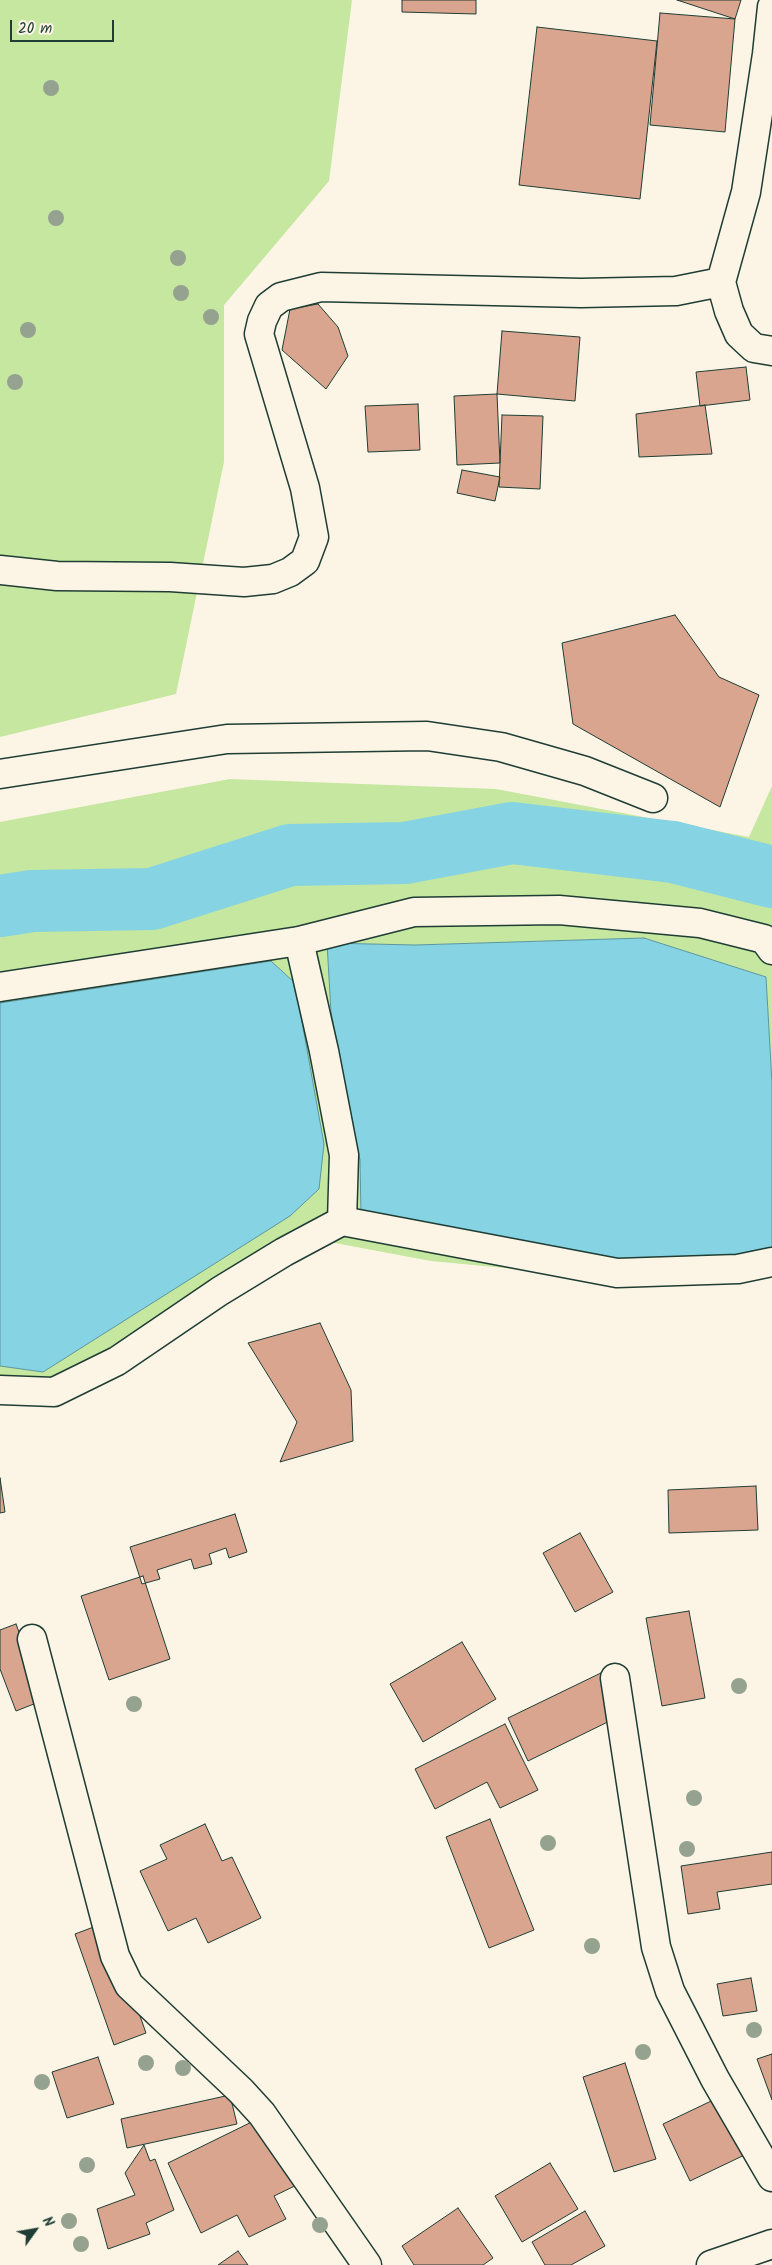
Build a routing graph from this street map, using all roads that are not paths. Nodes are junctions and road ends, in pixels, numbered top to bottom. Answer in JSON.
{"nodes":[{"id":1,"x":772,"y":7,"type":"edge"},
{"id":2,"x":721,"y":282,"type":"junction"},
{"id":3,"x":772,"y":350,"type":"edge"},
{"id":4,"x":0,"y":570,"type":"edge"},
{"id":5,"x":0,"y":774,"type":"edge"},
{"id":6,"x":653,"y":798,"type":"dead end"},
{"id":7,"x":299,"y":940,"type":"junction"},
{"id":8,"x":772,"y":950,"type":"edge"},
{"id":9,"x":0,"y":987,"type":"edge"},
{"id":10,"x":342,"y":1221,"type":"junction"},
{"id":11,"x":772,"y":1262,"type":"edge"},
{"id":12,"x":0,"y":1390,"type":"edge"},
{"id":13,"x":32,"y":1639,"type":"dead end"},
{"id":14,"x":616,"y":1678,"type":"dead end"},
{"id":15,"x":772,"y":2177,"type":"edge"},
{"id":16,"x":772,"y":2244,"type":"edge"},
{"id":17,"x":367,"y":2265,"type":"edge"},
{"id":18,"x":711,"y":2265,"type":"edge"}],
"edges":[{"from":1,"to":2,"type":"street"},
{"from":2,"to":3,"type":"street"},
{"from":2,"to":4,"type":"street"},
{"from":5,"to":6,"type":"street"},
{"from":7,"to":8,"type":"street"},
{"from":7,"to":9,"type":"street"},
{"from":7,"to":10,"type":"street"},
{"from":10,"to":11,"type":"street"},
{"from":10,"to":12,"type":"street"},
{"from":13,"to":17,"type":"street"},
{"from":14,"to":15,"type":"street"},
{"from":16,"to":18,"type":"street"}]}
